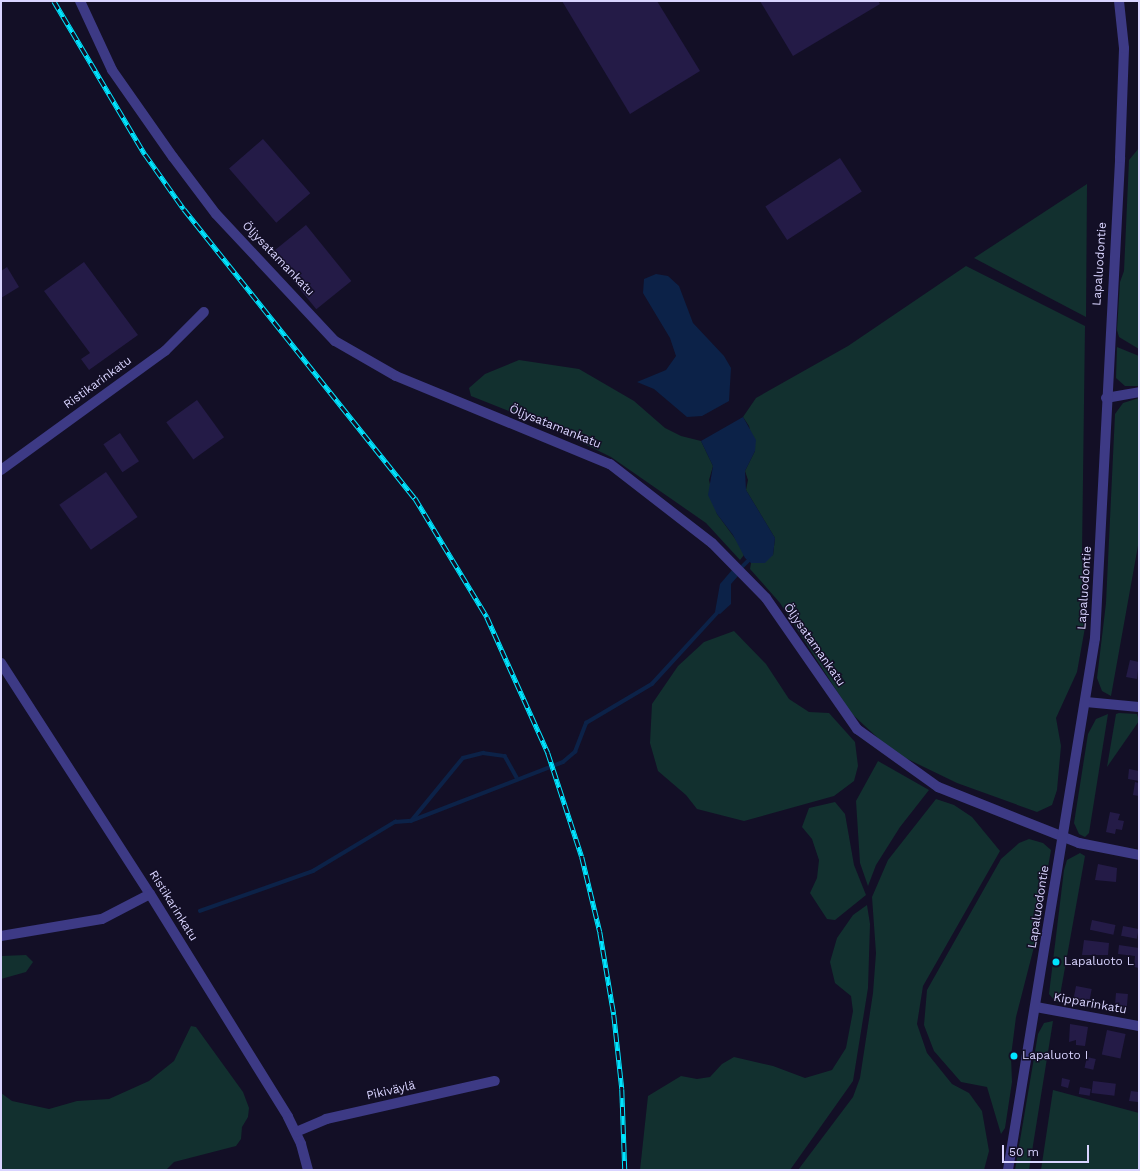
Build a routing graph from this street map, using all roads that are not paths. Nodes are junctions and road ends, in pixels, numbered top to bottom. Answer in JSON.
{"nodes":[{"id":1,"x":80,"y":1,"type":"edge"},
{"id":2,"x":1120,"y":1,"type":"edge"},
{"id":3,"x":204,"y":312,"type":"dead end"},
{"id":4,"x":1139,"y":392,"type":"edge"},
{"id":5,"x":1106,"y":398,"type":"junction"},
{"id":6,"x":1,"y":470,"type":"edge"},
{"id":7,"x":1,"y":663,"type":"edge"},
{"id":8,"x":1086,"y":702,"type":"junction"},
{"id":9,"x":1139,"y":707,"type":"edge"},
{"id":10,"x":1064,"y":838,"type":"junction"},
{"id":11,"x":1139,"y":856,"type":"edge"},
{"id":12,"x":150,"y":894,"type":"junction"},
{"id":13,"x":1,"y":936,"type":"edge"},
{"id":14,"x":1036,"y":1007,"type":"junction"},
{"id":15,"x":1139,"y":1026,"type":"edge"},
{"id":16,"x":494,"y":1081,"type":"dead end"},
{"id":17,"x":296,"y":1132,"type":"junction"},
{"id":18,"x":308,"y":1170,"type":"edge"},
{"id":19,"x":1008,"y":1170,"type":"edge"}],
"edges":[{"from":1,"to":10,"type":"street","name":"Öljysatamankatu"},
{"from":2,"to":5,"type":"street","name":"Lapaluodontie"},
{"from":3,"to":6,"type":"street","name":"Ristikarinkatu"},
{"from":4,"to":5,"type":"street"},
{"from":5,"to":8,"type":"street","name":"Lapaluodontie"},
{"from":7,"to":12,"type":"street","name":"Ristikarinkatu"},
{"from":8,"to":9,"type":"street"},
{"from":8,"to":10,"type":"street","name":"Lapaluodontie"},
{"from":10,"to":11,"type":"street","name":"Öljysatamankatu"},
{"from":10,"to":14,"type":"street","name":"Lapaluodontie"},
{"from":12,"to":13,"type":"street"},
{"from":12,"to":17,"type":"street","name":"Ristikarinkatu"},
{"from":14,"to":15,"type":"street","name":"Kipparinkatu"},
{"from":14,"to":19,"type":"street","name":"Lapaluodontie"},
{"from":16,"to":17,"type":"street","name":"Pikiväylä"},
{"from":17,"to":18,"type":"street","name":"Ristikarinkatu"}]}
